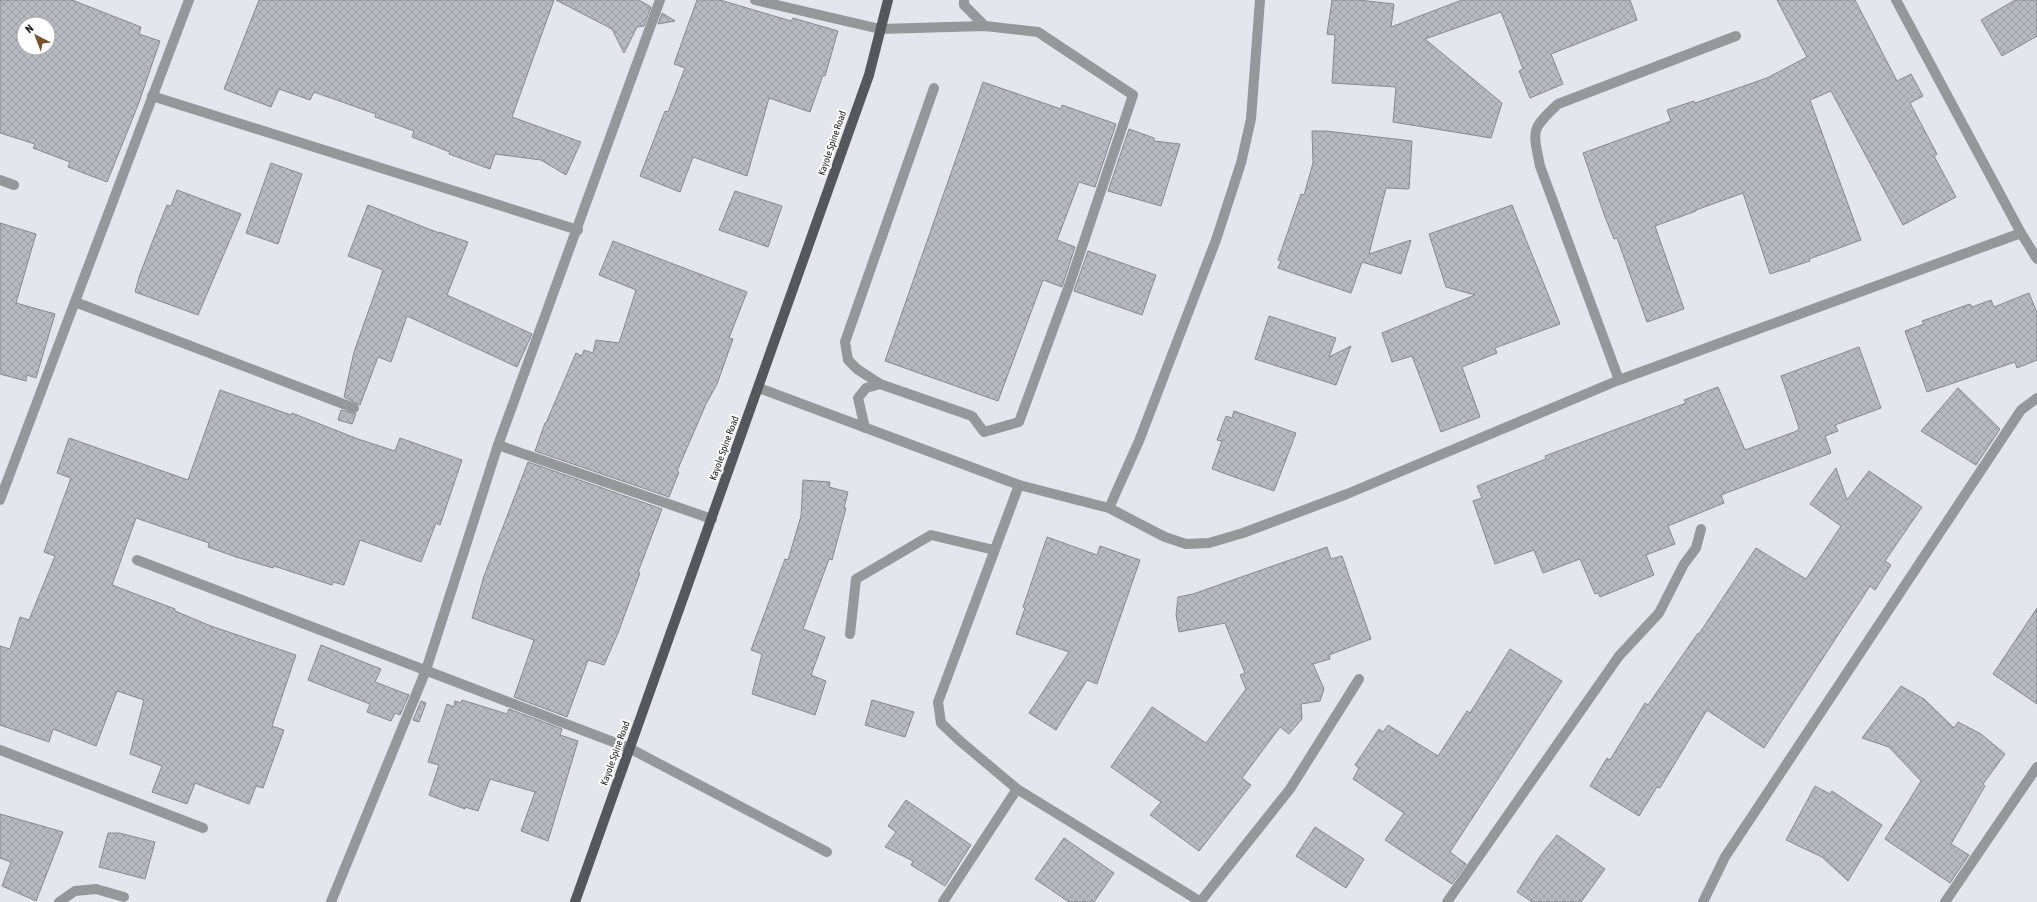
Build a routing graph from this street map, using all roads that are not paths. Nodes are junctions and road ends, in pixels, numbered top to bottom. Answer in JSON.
{"nodes":[{"id":1,"x":189,"y":0,"type":"edge"},
{"id":2,"x":660,"y":0,"type":"edge"},
{"id":3,"x":755,"y":0,"type":"edge"},
{"id":4,"x":888,"y":0,"type":"edge"},
{"id":5,"x":964,"y":0,"type":"edge"},
{"id":6,"x":1260,"y":0,"type":"edge"},
{"id":7,"x":1896,"y":0,"type":"edge"},
{"id":8,"x":985,"y":26,"type":"junction"},
{"id":9,"x":880,"y":29,"type":"junction"},
{"id":10,"x":1736,"y":36,"type":"dead end"},
{"id":11,"x":934,"y":88,"type":"dead end"},
{"id":12,"x":152,"y":96,"type":"junction"},
{"id":13,"x":0,"y":180,"type":"edge"},
{"id":14,"x":14,"y":185,"type":"dead end"},
{"id":15,"x":578,"y":230,"type":"junction"},
{"id":16,"x":2021,"y":233,"type":"junction"},
{"id":17,"x":2037,"y":259,"type":"edge"},
{"id":18,"x":75,"y":302,"type":"junction"},
{"id":19,"x":1619,"y":380,"type":"junction"},
{"id":20,"x":880,"y":384,"type":"junction"},
{"id":21,"x":759,"y":388,"type":"junction"},
{"id":22,"x":2037,"y":398,"type":"edge"},
{"id":23,"x":354,"y":408,"type":"dead end"},
{"id":24,"x":865,"y":428,"type":"junction"},
{"id":25,"x":498,"y":445,"type":"junction"},
{"id":26,"x":1019,"y":486,"type":"junction"},
{"id":27,"x":0,"y":500,"type":"edge"},
{"id":28,"x":1109,"y":508,"type":"junction"},
{"id":29,"x":712,"y":519,"type":"junction"},
{"id":30,"x":1701,"y":529,"type":"dead end"},
{"id":31,"x":994,"y":550,"type":"junction"},
{"id":32,"x":137,"y":560,"type":"dead end"},
{"id":33,"x":850,"y":634,"type":"dead end"},
{"id":34,"x":426,"y":670,"type":"junction"},
{"id":35,"x":1359,"y":679,"type":"dead end"},
{"id":36,"x":629,"y":748,"type":"junction"},
{"id":37,"x":0,"y":750,"type":"edge"},
{"id":38,"x":2037,"y":767,"type":"edge"},
{"id":39,"x":1016,"y":789,"type":"junction"},
{"id":40,"x":203,"y":828,"type":"dead end"},
{"id":41,"x":827,"y":852,"type":"dead end"},
{"id":42,"x":124,"y":897,"type":"dead end"},
{"id":43,"x":59,"y":902,"type":"edge"},
{"id":44,"x":331,"y":902,"type":"edge"},
{"id":45,"x":575,"y":902,"type":"edge"},
{"id":46,"x":943,"y":902,"type":"edge"},
{"id":47,"x":1201,"y":902,"type":"edge"},
{"id":48,"x":1447,"y":902,"type":"edge"},
{"id":49,"x":1703,"y":902,"type":"edge"},
{"id":50,"x":1945,"y":902,"type":"edge"}],
"edges":[{"from":1,"to":12,"type":"street"},
{"from":2,"to":15,"type":"street"},
{"from":3,"to":9,"type":"street"},
{"from":4,"to":9,"type":"main road","name":"Kayole Spine Road"},
{"from":5,"to":8,"type":"street"},
{"from":6,"to":28,"type":"street"},
{"from":7,"to":16,"type":"street"},
{"from":8,"to":9,"type":"street"},
{"from":8,"to":20,"type":"street"},
{"from":9,"to":21,"type":"main road","name":"Kayole Spine Road"},
{"from":10,"to":19,"type":"street"},
{"from":11,"to":20,"type":"street"},
{"from":12,"to":15,"type":"street"},
{"from":12,"to":18,"type":"street"},
{"from":13,"to":14,"type":"street"},
{"from":15,"to":25,"type":"street"},
{"from":16,"to":17,"type":"street"},
{"from":16,"to":19,"type":"street"},
{"from":18,"to":23,"type":"street"},
{"from":18,"to":27,"type":"street"},
{"from":19,"to":28,"type":"street"},
{"from":20,"to":24,"type":"street"},
{"from":21,"to":24,"type":"street"},
{"from":21,"to":29,"type":"main road","name":"Kayole Spine Road"},
{"from":22,"to":49,"type":"street"},
{"from":24,"to":26,"type":"street"},
{"from":25,"to":29,"type":"street"},
{"from":25,"to":34,"type":"street"},
{"from":26,"to":28,"type":"street"},
{"from":26,"to":31,"type":"street"},
{"from":29,"to":36,"type":"main road","name":"Kayole Spine Road"},
{"from":30,"to":48,"type":"street"},
{"from":31,"to":33,"type":"street"},
{"from":31,"to":39,"type":"street"},
{"from":32,"to":34,"type":"street"},
{"from":34,"to":36,"type":"street"},
{"from":34,"to":44,"type":"street"},
{"from":35,"to":47,"type":"street"},
{"from":36,"to":41,"type":"street"},
{"from":36,"to":45,"type":"main road","name":"Kayole Spine Road"},
{"from":37,"to":40,"type":"street"},
{"from":38,"to":50,"type":"street"},
{"from":39,"to":46,"type":"street"},
{"from":39,"to":47,"type":"street"},
{"from":42,"to":43,"type":"street"}]}
